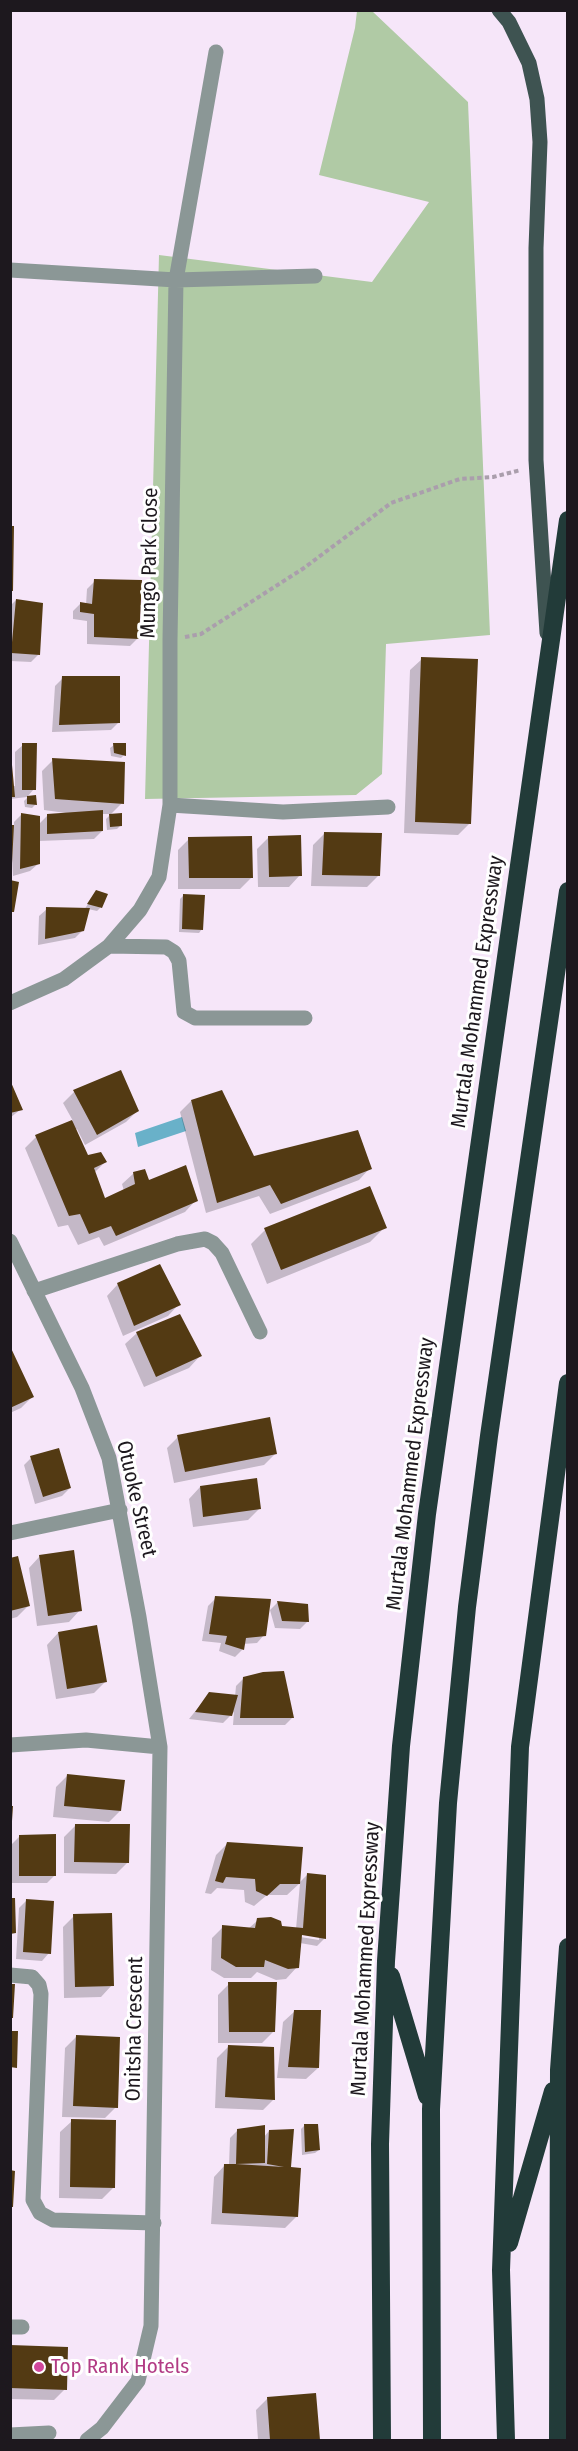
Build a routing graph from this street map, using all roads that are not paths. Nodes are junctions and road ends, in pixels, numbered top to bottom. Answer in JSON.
{"nodes":[{"id":1,"x":499,"y":10,"type":"edge"},
{"id":2,"x":216,"y":52,"type":"dead end"},
{"id":3,"x":10,"y":270,"type":"edge"},
{"id":4,"x":315,"y":276,"type":"dead end"},
{"id":5,"x":176,"y":280,"type":"junction"},
{"id":6,"x":567,"y":525,"type":"edge"},
{"id":7,"x":549,"y":654,"type":"junction"},
{"id":8,"x":170,"y":805,"type":"junction"},
{"id":9,"x":388,"y":807,"type":"dead end"},
{"id":10,"x":567,"y":891,"type":"edge"},
{"id":11,"x":109,"y":946,"type":"junction"},
{"id":12,"x":10,"y":1003,"type":"edge"},
{"id":13,"x":304,"y":1018,"type":"dead end"},
{"id":14,"x":10,"y":1241,"type":"edge"},
{"id":15,"x":34,"y":1291,"type":"junction"},
{"id":16,"x":260,"y":1332,"type":"dead end"},
{"id":17,"x":567,"y":1383,"type":"edge"},
{"id":18,"x":120,"y":1510,"type":"junction"},
{"id":19,"x":10,"y":1533,"type":"edge"},
{"id":20,"x":10,"y":1745,"type":"edge"},
{"id":21,"x":160,"y":1747,"type":"junction"},
{"id":22,"x":567,"y":1947,"type":"edge"},
{"id":23,"x":386,"y":1961,"type":"junction"},
{"id":24,"x":10,"y":1975,"type":"edge"},
{"id":25,"x":559,"y":2070,"type":"junction"},
{"id":26,"x":431,"y":2109,"type":"junction"},
{"id":27,"x":154,"y":2223,"type":"junction"},
{"id":28,"x":501,"y":2271,"type":"junction"},
{"id":29,"x":49,"y":2433,"type":"dead end"},
{"id":30,"x":10,"y":2435,"type":"edge"},
{"id":31,"x":87,"y":2440,"type":"edge"},
{"id":32,"x":382,"y":2440,"type":"edge"},
{"id":33,"x":432,"y":2440,"type":"edge"},
{"id":34,"x":506,"y":2440,"type":"edge"},
{"id":35,"x":558,"y":2440,"type":"edge"}],
"edges":[{"from":1,"to":7,"type":"main road"},
{"from":2,"to":5,"type":"street","name":"Mungo Park Close"},
{"from":3,"to":5,"type":"street"},
{"from":4,"to":5,"type":"street"},
{"from":5,"to":8,"type":"street","name":"Mungo Park Close"},
{"from":6,"to":7,"type":"highway","name":"Murtala Mohammed Expressway"},
{"from":7,"to":23,"type":"highway","name":"Murtala Mohammed Expressway"},
{"from":8,"to":9,"type":"street"},
{"from":8,"to":11,"type":"street","name":"Mungo Park Close"},
{"from":10,"to":26,"type":"highway"},
{"from":11,"to":12,"type":"street","name":"Mungo Park Close"},
{"from":11,"to":13,"type":"street"},
{"from":14,"to":15,"type":"street","name":"Otuoke Street"},
{"from":15,"to":16,"type":"street"},
{"from":15,"to":18,"type":"street","name":"Otuoke Street"},
{"from":17,"to":28,"type":"highway"},
{"from":18,"to":19,"type":"street"},
{"from":18,"to":21,"type":"street","name":"Otuoke Street"},
{"from":20,"to":21,"type":"street"},
{"from":21,"to":27,"type":"street","name":"Onitsha Crescent"},
{"from":22,"to":25,"type":"highway"},
{"from":23,"to":26,"type":"highway"},
{"from":23,"to":32,"type":"highway","name":"Murtala Mohammed Expressway"},
{"from":24,"to":27,"type":"street"},
{"from":25,"to":28,"type":"highway"},
{"from":25,"to":35,"type":"highway"},
{"from":26,"to":33,"type":"highway"},
{"from":27,"to":31,"type":"street","name":"Onitsha Crescent"},
{"from":28,"to":34,"type":"highway"},
{"from":29,"to":30,"type":"street"}]}
